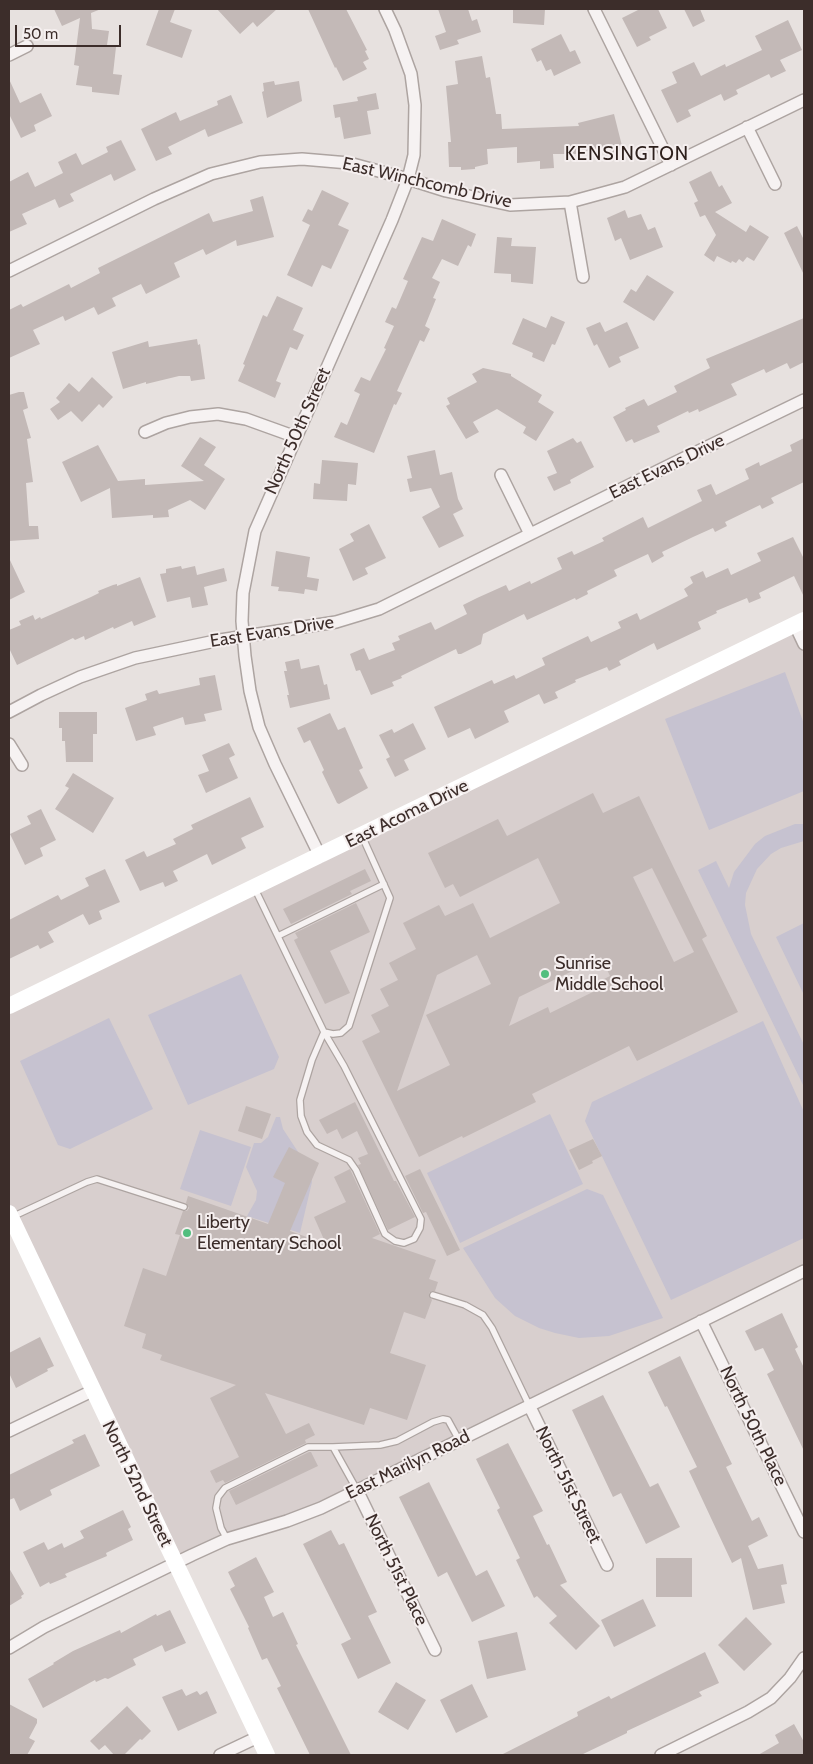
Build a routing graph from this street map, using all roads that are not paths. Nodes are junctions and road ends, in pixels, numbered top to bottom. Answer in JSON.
{"nodes":[{"id":1,"x":386,"y":9,"type":"edge"},
{"id":2,"x":594,"y":9,"type":"edge"},
{"id":3,"x":27,"y":46,"type":"dead end"},
{"id":4,"x":9,"y":55,"type":"edge"},
{"id":5,"x":804,"y":100,"type":"edge"},
{"id":6,"x":747,"y":128,"type":"junction"},
{"id":7,"x":671,"y":165,"type":"junction"},
{"id":8,"x":408,"y":179,"type":"junction"},
{"id":9,"x":775,"y":184,"type":"dead end"},
{"id":10,"x":570,"y":202,"type":"junction"},
{"id":11,"x":9,"y":271,"type":"edge"},
{"id":12,"x":583,"y":277,"type":"dead end"},
{"id":13,"x":804,"y":400,"type":"edge"},
{"id":14,"x":144,"y":432,"type":"dead end"},
{"id":15,"x":296,"y":437,"type":"junction"},
{"id":16,"x":501,"y":475,"type":"dead end"},
{"id":17,"x":530,"y":534,"type":"junction"},
{"id":18,"x":800,"y":623,"type":"edge"},
{"id":19,"x":244,"y":637,"type":"junction"},
{"id":20,"x":804,"y":644,"type":"edge"},
{"id":21,"x":9,"y":712,"type":"edge"},
{"id":22,"x":9,"y":744,"type":"edge"},
{"id":23,"x":22,"y":766,"type":"dead end"},
{"id":24,"x":362,"y":835,"type":"junction"},
{"id":25,"x":320,"y":856,"type":"junction"},
{"id":26,"x":384,"y":884,"type":"junction"},
{"id":27,"x":254,"y":887,"type":"junction"},
{"id":28,"x":278,"y":936,"type":"junction"},
{"id":29,"x":9,"y":1006,"type":"edge"},
{"id":30,"x":324,"y":1032,"type":"junction"},
{"id":31,"x":184,"y":1207,"type":"dead end"},
{"id":32,"x":10,"y":1217,"type":"edge"},
{"id":33,"x":804,"y":1271,"type":"edge"},
{"id":34,"x":434,"y":1295,"type":"dead end"},
{"id":35,"x":701,"y":1321,"type":"junction"},
{"id":36,"x":92,"y":1391,"type":"junction"},
{"id":37,"x":529,"y":1405,"type":"junction"},
{"id":38,"x":9,"y":1431,"type":"edge"},
{"id":39,"x":459,"y":1440,"type":"junction"},
{"id":40,"x":333,"y":1446,"type":"junction"},
{"id":41,"x":357,"y":1490,"type":"junction"},
{"id":42,"x":804,"y":1532,"type":"edge"},
{"id":43,"x":227,"y":1539,"type":"junction"},
{"id":44,"x":175,"y":1563,"type":"junction"},
{"id":45,"x":607,"y":1565,"type":"dead end"},
{"id":46,"x":9,"y":1648,"type":"edge"},
{"id":47,"x":435,"y":1650,"type":"dead end"},
{"id":48,"x":804,"y":1658,"type":"edge"},
{"id":49,"x":258,"y":1737,"type":"junction"},
{"id":50,"x":220,"y":1755,"type":"edge"},
{"id":51,"x":267,"y":1755,"type":"edge"},
{"id":52,"x":660,"y":1755,"type":"edge"}],
"edges":[{"from":1,"to":8,"type":"street","name":"North 50th Street"},
{"from":2,"to":7,"type":"street"},
{"from":3,"to":4,"type":"street"},
{"from":5,"to":6,"type":"street","name":"East Winchcomb Drive"},
{"from":6,"to":7,"type":"street","name":"East Winchcomb Drive"},
{"from":6,"to":9,"type":"street"},
{"from":7,"to":10,"type":"street","name":"East Winchcomb Drive"},
{"from":8,"to":10,"type":"street","name":"East Winchcomb Drive"},
{"from":8,"to":11,"type":"street","name":"East Winchcomb Drive"},
{"from":8,"to":15,"type":"street","name":"North 50th Street"},
{"from":10,"to":12,"type":"street"},
{"from":13,"to":17,"type":"street","name":"East Evans Drive"},
{"from":14,"to":15,"type":"street"},
{"from":15,"to":19,"type":"street","name":"North 50th Street"},
{"from":16,"to":17,"type":"street"},
{"from":17,"to":19,"type":"street","name":"East Evans Drive"},
{"from":18,"to":20,"type":"street"},
{"from":18,"to":24,"type":"street","name":"East Acoma Drive"},
{"from":19,"to":21,"type":"street","name":"East Evans Drive"},
{"from":19,"to":25,"type":"street","name":"North 50th Street"},
{"from":22,"to":23,"type":"street"},
{"from":24,"to":25,"type":"street","name":"East Acoma Drive"},
{"from":24,"to":26,"type":"lane"},
{"from":25,"to":27,"type":"street","name":"East Acoma Drive"},
{"from":26,"to":28,"type":"lane"},
{"from":26,"to":30,"type":"lane"},
{"from":27,"to":28,"type":"lane"},
{"from":27,"to":29,"type":"street","name":"East Acoma Drive"},
{"from":28,"to":30,"type":"lane"},
{"from":30,"to":30,"type":"lane"},
{"from":31,"to":32,"type":"lane"},
{"from":32,"to":36,"type":"street","name":"North 52nd Street"},
{"from":33,"to":35,"type":"street","name":"East Marilyn Road"},
{"from":34,"to":37,"type":"lane"},
{"from":35,"to":37,"type":"street","name":"East Marilyn Road"},
{"from":35,"to":42,"type":"street","name":"North 50th Place"},
{"from":36,"to":38,"type":"street"},
{"from":36,"to":44,"type":"street","name":"North 52nd Street"},
{"from":37,"to":39,"type":"street","name":"East Marilyn Road"},
{"from":37,"to":45,"type":"street","name":"North 51st Street"},
{"from":39,"to":40,"type":"lane"},
{"from":39,"to":41,"type":"street","name":"East Marilyn Road"},
{"from":40,"to":41,"type":"lane"},
{"from":40,"to":43,"type":"lane"},
{"from":41,"to":43,"type":"street","name":"East Marilyn Road"},
{"from":41,"to":47,"type":"street","name":"North 51st Place"},
{"from":43,"to":44,"type":"street","name":"East Marilyn Road"},
{"from":44,"to":46,"type":"street","name":"East Marilyn Road"},
{"from":44,"to":49,"type":"street","name":"North 52nd Street"},
{"from":48,"to":52,"type":"street"},
{"from":49,"to":50,"type":"street"},
{"from":49,"to":51,"type":"street","name":"North 52nd Street"}]}
